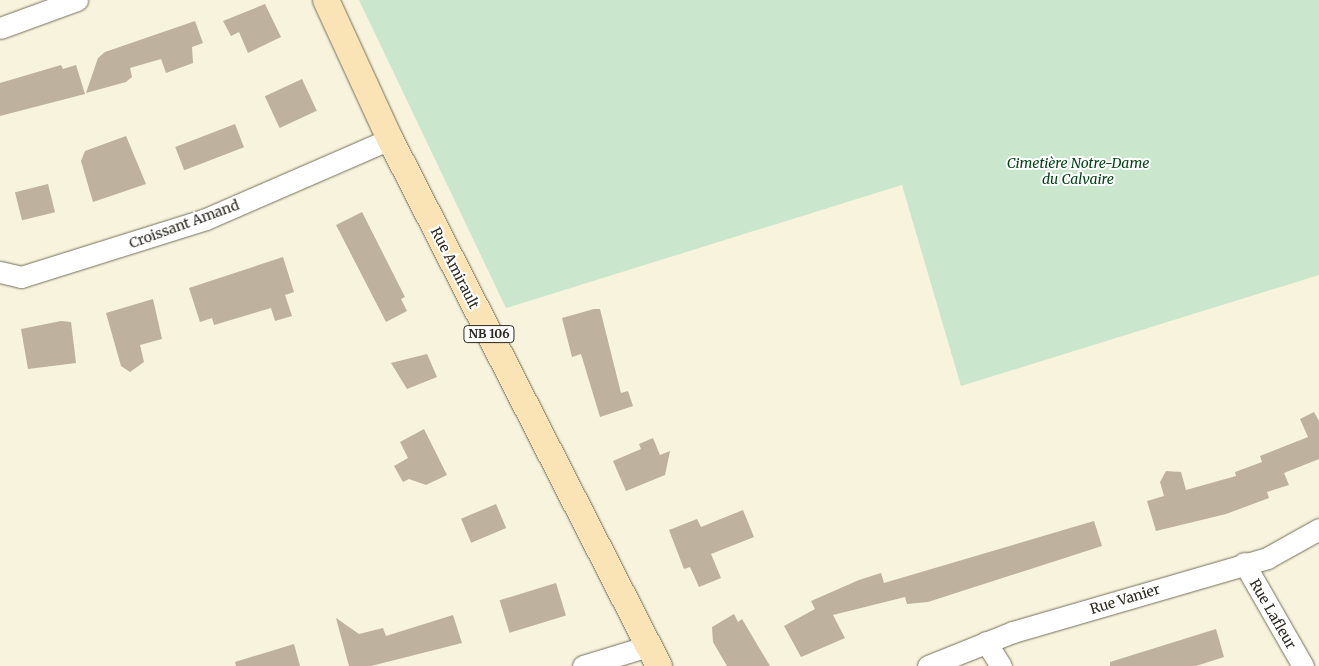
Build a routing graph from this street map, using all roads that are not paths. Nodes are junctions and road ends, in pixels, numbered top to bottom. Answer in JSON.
{"nodes":[{"id":1,"x":77,"y":0,"type":"edge"},
{"id":2,"x":326,"y":0,"type":"edge"},
{"id":3,"x":0,"y":28,"type":"edge"},
{"id":4,"x":390,"y":140,"type":"junction"},
{"id":5,"x":0,"y":272,"type":"edge"},
{"id":6,"x":1319,"y":529,"type":"edge"},
{"id":7,"x":1244,"y":563,"type":"junction"},
{"id":8,"x":986,"y":642,"type":"junction"},
{"id":9,"x":653,"y":656,"type":"edge"},
{"id":10,"x":583,"y":666,"type":"edge"},
{"id":11,"x":928,"y":666,"type":"edge"},
{"id":12,"x":1001,"y":666,"type":"edge"},
{"id":13,"x":1303,"y":666,"type":"edge"}],
"edges":[{"from":1,"to":3,"type":"street"},
{"from":2,"to":4,"type":"main road","name":"Rue Amirault","number":"NB 106"},
{"from":4,"to":5,"type":"street","name":"Croissant Amand"},
{"from":4,"to":9,"type":"main road","name":"Rue Amirault","number":"NB 106"},
{"from":6,"to":7,"type":"street","name":"Rue Vanier"},
{"from":7,"to":8,"type":"street","name":"Rue Vanier"},
{"from":7,"to":13,"type":"street","name":"Rue Lafleur"},
{"from":8,"to":11,"type":"street","name":"Rue Vanier"},
{"from":8,"to":12,"type":"street"},
{"from":9,"to":10,"type":"street"}]}
